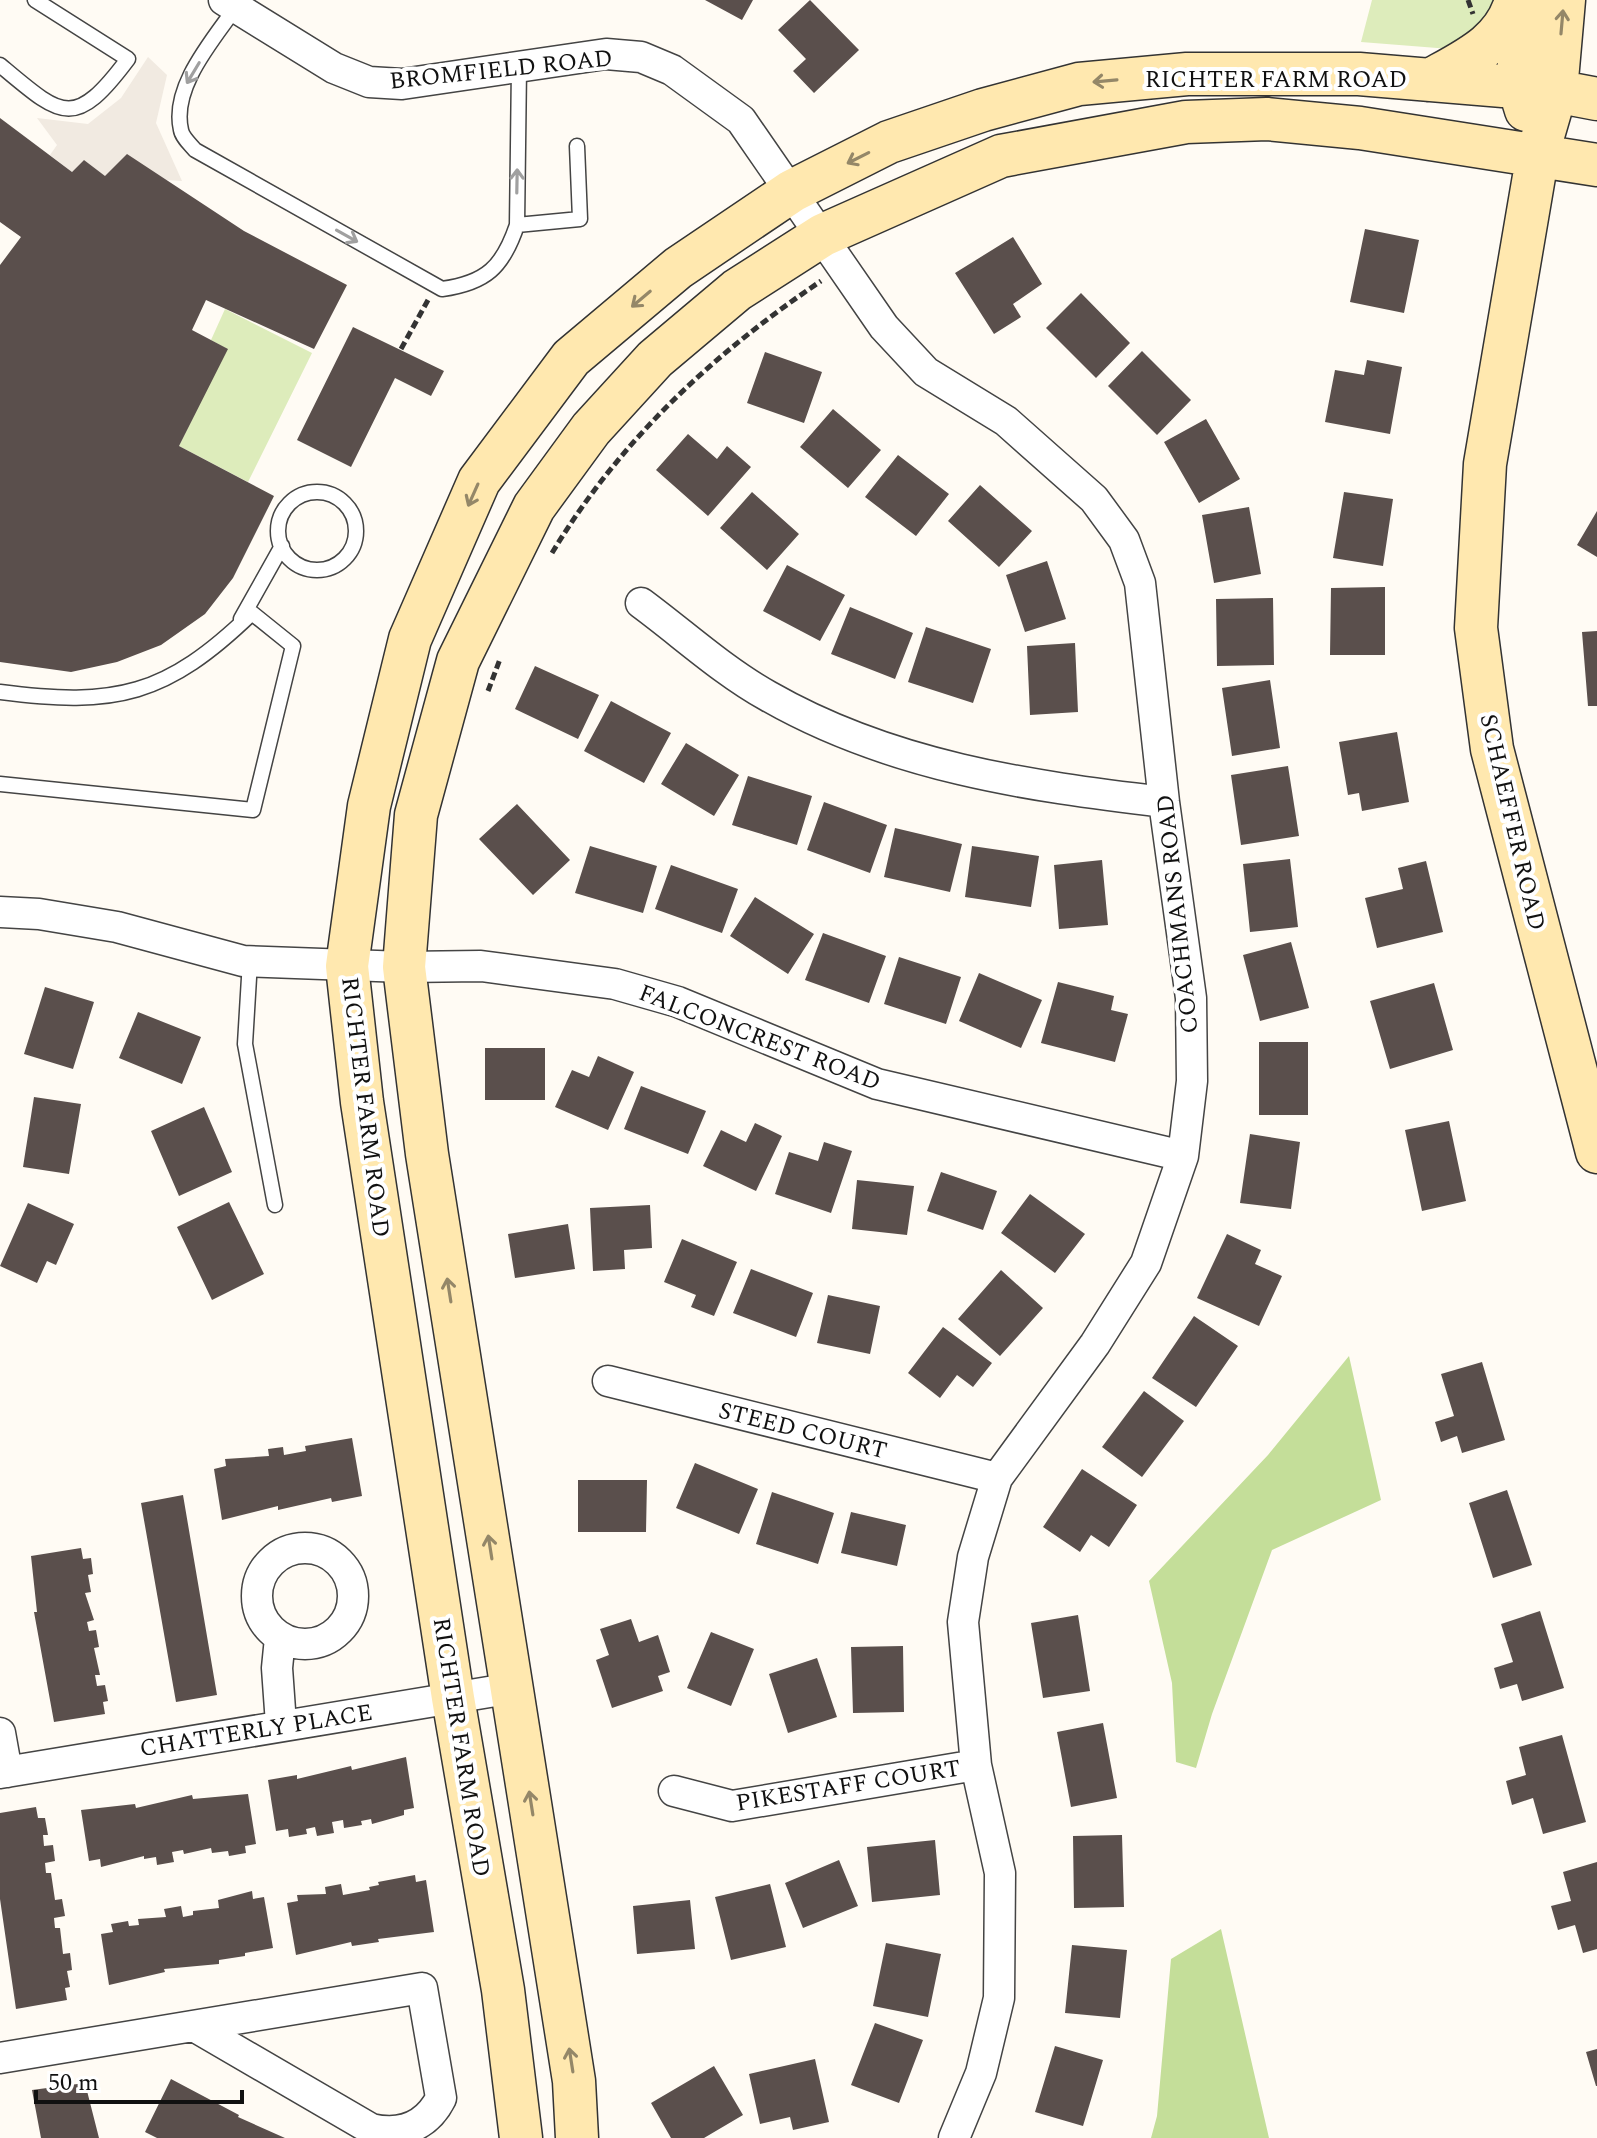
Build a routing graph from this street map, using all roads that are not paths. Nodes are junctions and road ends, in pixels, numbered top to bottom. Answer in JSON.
{"nodes":[{"id":1,"x":35,"y":0,"type":"edge"},
{"id":2,"x":1519,"y":0,"type":"edge"},
{"id":3,"x":1564,"y":0,"type":"edge"},
{"id":4,"x":230,"y":4,"type":"edge"},
{"id":5,"x":0,"y":65,"type":"edge"},
{"id":6,"x":519,"y":67,"type":"junction"},
{"id":7,"x":1430,"y":80,"type":"junction"},
{"id":8,"x":1537,"y":88,"type":"junction"},
{"id":9,"x":1597,"y":99,"type":"edge"},
{"id":10,"x":577,"y":146,"type":"dead end"},
{"id":11,"x":1538,"y":153,"type":"junction"},
{"id":12,"x":1597,"y":165,"type":"edge"},
{"id":13,"x":792,"y":191,"type":"junction"},
{"id":14,"x":517,"y":225,"type":"junction"},
{"id":15,"x":833,"y":250,"type":"junction"},
{"id":16,"x":282,"y":546,"type":"junction"},
{"id":17,"x":641,"y":603,"type":"dead end"},
{"id":18,"x":236,"y":629,"type":"junction"},
{"id":19,"x":0,"y":692,"type":"edge"},
{"id":20,"x":0,"y":784,"type":"edge"},
{"id":21,"x":1164,"y":802,"type":"junction"},
{"id":22,"x":0,"y":912,"type":"edge"},
{"id":23,"x":250,"y":961,"type":"junction"},
{"id":24,"x":347,"y":966,"type":"junction"},
{"id":25,"x":404,"y":967,"type":"junction"},
{"id":26,"x":1597,"y":1152,"type":"edge"},
{"id":27,"x":1183,"y":1156,"type":"junction"},
{"id":28,"x":275,"y":1205,"type":"dead end"},
{"id":29,"x":608,"y":1381,"type":"dead end"},
{"id":30,"x":997,"y":1478,"type":"junction"},
{"id":31,"x":280,"y":1638,"type":"dead end"},
{"id":32,"x":513,"y":1688,"type":"junction"},
{"id":33,"x":453,"y":1698,"type":"junction"},
{"id":34,"x":281,"y":1724,"type":"junction"},
{"id":35,"x":0,"y":1733,"type":"edge"},
{"id":36,"x":976,"y":1765,"type":"junction"},
{"id":37,"x":3,"y":1772,"type":"edge"},
{"id":38,"x":674,"y":1791,"type":"dead end"},
{"id":39,"x":194,"y":2026,"type":"junction"},
{"id":40,"x":0,"y":2058,"type":"edge"},
{"id":41,"x":521,"y":2138,"type":"edge"},
{"id":42,"x":577,"y":2138,"type":"edge"},
{"id":43,"x":954,"y":2138,"type":"edge"}],
"edges":[{"from":1,"to":5,"type":"lane"},
{"from":2,"to":7,"type":"main road"},
{"from":2,"to":8,"type":"main road","name":"SCHAEFFER ROAD"},
{"from":8,"to":3,"type":"main road","name":"SCHAEFFER ROAD","one_way":true},
{"from":4,"to":6,"type":"street","name":"BROMFIELD ROAD"},
{"from":4,"to":14,"type":"lane","one_way":true},
{"from":6,"to":13,"type":"street","name":"BROMFIELD ROAD"},
{"from":14,"to":6,"type":"lane","one_way":true},
{"from":7,"to":8,"type":"main road","name":"RICHTER FARM ROAD"},
{"from":7,"to":13,"type":"main road","name":"RICHTER FARM ROAD","one_way":true},
{"from":8,"to":9,"type":"main road","name":"RICHTER FARM ROAD"},
{"from":8,"to":11,"type":"main road","name":"SCHAEFFER ROAD"},
{"from":10,"to":14,"type":"lane"},
{"from":11,"to":12,"type":"main road","name":"RICHTER FARM ROAD"},
{"from":11,"to":15,"type":"main road","name":"RICHTER FARM ROAD"},
{"from":11,"to":26,"type":"main road","name":"SCHAEFFER ROAD"},
{"from":13,"to":15,"type":"street","name":"BROMFIELD ROAD"},
{"from":13,"to":24,"type":"main road","name":"RICHTER FARM ROAD","one_way":true},
{"from":15,"to":21,"type":"street","name":"COACHMANS ROAD"},
{"from":15,"to":25,"type":"main road","name":"RICHTER FARM ROAD"},
{"from":16,"to":16,"type":"lane"},
{"from":16,"to":18,"type":"lane"},
{"from":17,"to":21,"type":"street"},
{"from":18,"to":19,"type":"lane"},
{"from":18,"to":20,"type":"lane"},
{"from":21,"to":27,"type":"street","name":"COACHMANS ROAD"},
{"from":22,"to":23,"type":"street","name":"FALCONCREST ROAD"},
{"from":23,"to":24,"type":"street","name":"FALCONCREST ROAD"},
{"from":23,"to":28,"type":"lane"},
{"from":24,"to":25,"type":"street","name":"FALCONCREST ROAD"},
{"from":24,"to":33,"type":"main road","name":"RICHTER FARM ROAD"},
{"from":25,"to":27,"type":"street","name":"FALCONCREST ROAD"},
{"from":32,"to":25,"type":"main road","name":"RICHTER FARM ROAD","one_way":true},
{"from":27,"to":30,"type":"street","name":"COACHMANS ROAD"},
{"from":29,"to":30,"type":"street","name":"STEED COURT"},
{"from":30,"to":36,"type":"street","name":"COACHMANS ROAD"},
{"from":31,"to":34,"type":"street"},
{"from":32,"to":33,"type":"street","name":"CHATTERLY PLACE"},
{"from":42,"to":32,"type":"main road","name":"RICHTER FARM ROAD","one_way":true},
{"from":33,"to":34,"type":"street","name":"CHATTERLY PLACE"},
{"from":33,"to":41,"type":"main road","name":"RICHTER FARM ROAD"},
{"from":34,"to":37,"type":"street","name":"CHATTERLY PLACE"},
{"from":35,"to":37,"type":"street"},
{"from":36,"to":38,"type":"street","name":"PIKESTAFF COURT"},
{"from":36,"to":43,"type":"street","name":"COACHMANS ROAD"},
{"from":39,"to":39,"type":"street"},
{"from":39,"to":40,"type":"street"}]}
